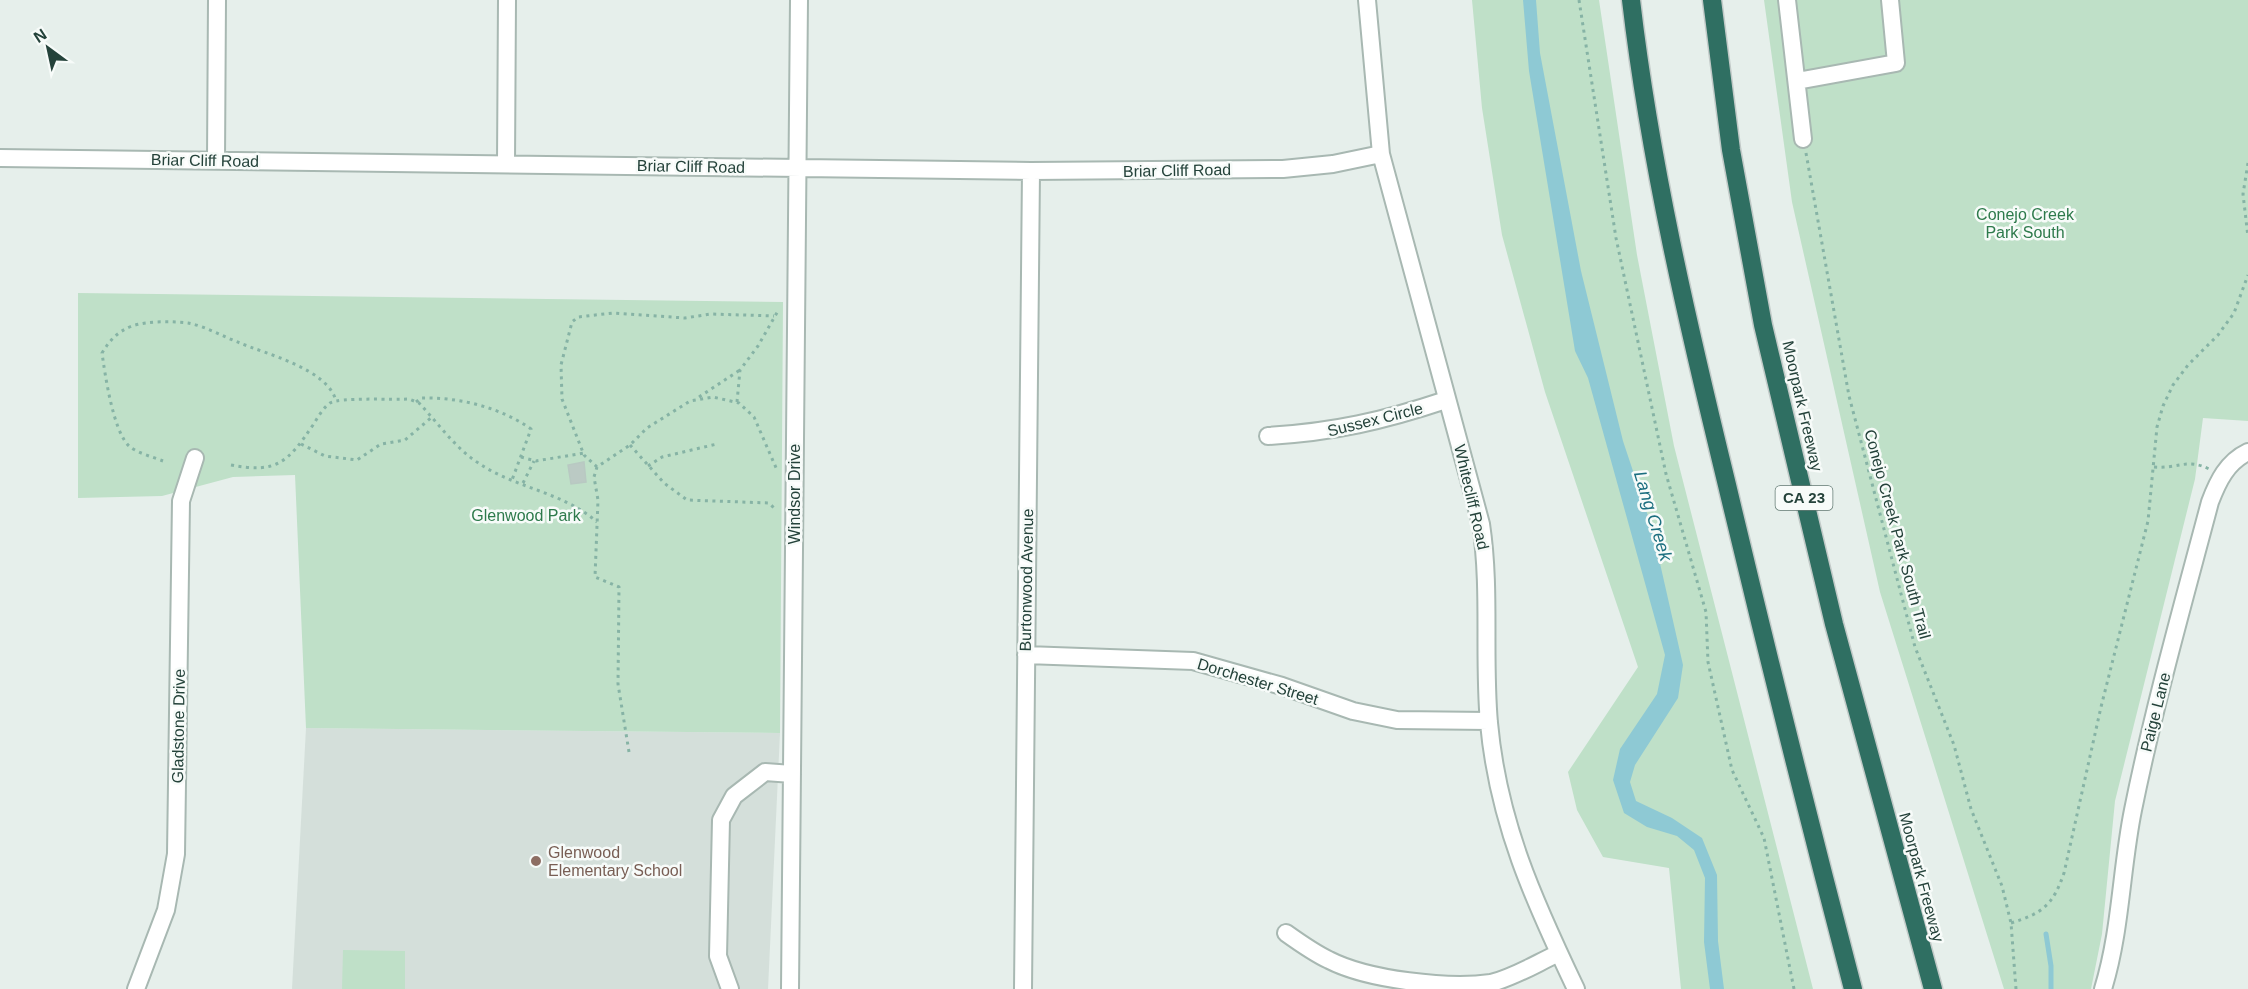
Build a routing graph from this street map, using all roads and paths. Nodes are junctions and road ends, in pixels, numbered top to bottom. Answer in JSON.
{"nodes":[{"id":1,"x":217,"y":0,"type":"edge"},
{"id":2,"x":507,"y":0,"type":"edge"},
{"id":3,"x":799,"y":0,"type":"edge"},
{"id":4,"x":1367,"y":0,"type":"edge"},
{"id":5,"x":1579,"y":0,"type":"edge"},
{"id":6,"x":1631,"y":0,"type":"edge"},
{"id":7,"x":1712,"y":0,"type":"edge"},
{"id":8,"x":1787,"y":0,"type":"edge"},
{"id":9,"x":1890,"y":0,"type":"edge"},
{"id":10,"x":1797,"y":81,"type":"junction"},
{"id":11,"x":1803,"y":139,"type":"joint"},
{"id":12,"x":1381,"y":154,"type":"junction"},
{"id":13,"x":0,"y":158,"type":"edge"},
{"id":14,"x":216,"y":160,"type":"junction"},
{"id":15,"x":506,"y":163,"type":"junction"},
{"id":16,"x":2248,"y":164,"type":"edge"},
{"id":17,"x":798,"y":167,"type":"junction"},
{"id":18,"x":1031,"y":171,"type":"junction"},
{"id":19,"x":2248,"y":237,"type":"edge"},
{"id":20,"x":2248,"y":275,"type":"edge"},
{"id":21,"x":781,"y":308,"type":"dead end"},
{"id":22,"x":774,"y":316,"type":"junction"},
{"id":23,"x":740,"y":370,"type":"junction"},
{"id":24,"x":699,"y":398,"type":"junction"},
{"id":25,"x":1446,"y":400,"type":"junction"},
{"id":26,"x":336,"y":401,"type":"junction"},
{"id":27,"x":416,"y":402,"type":"junction"},
{"id":28,"x":737,"y":402,"type":"junction"},
{"id":29,"x":432,"y":417,"type":"junction"},
{"id":30,"x":1268,"y":436,"type":"dead end"},
{"id":31,"x":301,"y":444,"type":"junction"},
{"id":32,"x":717,"y":444,"type":"dead end"},
{"id":33,"x":630,"y":446,"type":"junction"},
{"id":34,"x":2248,"y":452,"type":"edge"},
{"id":35,"x":584,"y":453,"type":"junction"},
{"id":36,"x":521,"y":457,"type":"junction"},
{"id":37,"x":195,"y":459,"type":"dead end"},
{"id":38,"x":163,"y":461,"type":"dead end"},
{"id":39,"x":534,"y":461,"type":"junction"},
{"id":40,"x":231,"y":465,"type":"dead end"},
{"id":41,"x":648,"y":466,"type":"junction"},
{"id":42,"x":597,"y":467,"type":"junction"},
{"id":43,"x":2154,"y":468,"type":"junction"},
{"id":44,"x":779,"y":475,"type":"dead end"},
{"id":45,"x":2222,"y":475,"type":"junction"},
{"id":46,"x":512,"y":480,"type":"junction"},
{"id":47,"x":523,"y":483,"type":"junction"},
{"id":48,"x":774,"y":508,"type":"dead end"},
{"id":49,"x":597,"y":522,"type":"junction"},
{"id":50,"x":1026,"y":656,"type":"junction"},
{"id":51,"x":1489,"y":721,"type":"junction"},
{"id":52,"x":629,"y":752,"type":"dead end"},
{"id":53,"x":792,"y":774,"type":"junction"},
{"id":54,"x":2011,"y":923,"type":"junction"},
{"id":55,"x":1286,"y":933,"type":"dead end"},
{"id":56,"x":1558,"y":953,"type":"junction"},
{"id":57,"x":136,"y":989,"type":"edge"},
{"id":58,"x":730,"y":989,"type":"edge"},
{"id":59,"x":790,"y":989,"type":"edge"},
{"id":60,"x":1023,"y":989,"type":"edge"},
{"id":61,"x":1576,"y":989,"type":"edge"},
{"id":62,"x":1794,"y":989,"type":"edge"},
{"id":63,"x":1853,"y":989,"type":"edge"},
{"id":64,"x":1933,"y":989,"type":"edge"},
{"id":65,"x":2016,"y":989,"type":"edge"},
{"id":66,"x":2103,"y":989,"type":"edge"}],
"edges":[{"from":1,"to":14,"type":"street"},
{"from":2,"to":15,"type":"street"},
{"from":3,"to":17,"type":"street","name":"Windsor Drive"},
{"from":4,"to":12,"type":"street","name":"Whitecliff Road"},
{"from":5,"to":62,"type":"path"},
{"from":6,"to":63,"type":"highway"},
{"from":7,"to":64,"type":"highway","name":"Moorpark Freeway","number":"CA 23"},
{"from":8,"to":10,"type":"street"},
{"from":9,"to":10,"type":"street"},
{"from":10,"to":11,"type":"street"},
{"from":11,"to":54,"type":"path","name":"Conejo Creek Park South Trail"},
{"from":12,"to":18,"type":"street","name":"Briar Cliff Road"},
{"from":12,"to":25,"type":"street","name":"Whitecliff Road"},
{"from":13,"to":14,"type":"street","name":"Briar Cliff Road"},
{"from":14,"to":15,"type":"street","name":"Briar Cliff Road"},
{"from":15,"to":17,"type":"street","name":"Briar Cliff Road"},
{"from":16,"to":19,"type":"path"},
{"from":17,"to":18,"type":"street","name":"Briar Cliff Road"},
{"from":17,"to":53,"type":"street","name":"Windsor Drive"},
{"from":18,"to":50,"type":"street","name":"Burtonwood Avenue"},
{"from":20,"to":43,"type":"path"},
{"from":21,"to":22,"type":"path"},
{"from":22,"to":23,"type":"path"},
{"from":22,"to":35,"type":"path"},
{"from":23,"to":24,"type":"path"},
{"from":23,"to":28,"type":"path"},
{"from":24,"to":28,"type":"path"},
{"from":24,"to":33,"type":"path"},
{"from":25,"to":30,"type":"street","name":"Sussex Circle"},
{"from":25,"to":51,"type":"street","name":"Whitecliff Road"},
{"from":26,"to":27,"type":"path"},
{"from":26,"to":31,"type":"path"},
{"from":26,"to":38,"type":"path"},
{"from":27,"to":29,"type":"path"},
{"from":27,"to":36,"type":"path"},
{"from":28,"to":44,"type":"path"},
{"from":29,"to":31,"type":"path"},
{"from":29,"to":46,"type":"path"},
{"from":31,"to":40,"type":"path"},
{"from":32,"to":41,"type":"path"},
{"from":33,"to":41,"type":"path"},
{"from":33,"to":42,"type":"path"},
{"from":34,"to":45,"type":"street","name":"Paige Lane"},
{"from":35,"to":39,"type":"path"},
{"from":35,"to":42,"type":"path"},
{"from":36,"to":39,"type":"path"},
{"from":36,"to":46,"type":"path"},
{"from":37,"to":57,"type":"street","name":"Gladstone Drive"},
{"from":39,"to":47,"type":"path"},
{"from":41,"to":48,"type":"path"},
{"from":42,"to":49,"type":"path"},
{"from":43,"to":45,"type":"path"},
{"from":43,"to":54,"type":"path"},
{"from":45,"to":66,"type":"street","name":"Paige Lane"},
{"from":46,"to":47,"type":"path"},
{"from":47,"to":49,"type":"path"},
{"from":49,"to":52,"type":"path"},
{"from":50,"to":51,"type":"street","name":"Dorchester Street"},
{"from":50,"to":60,"type":"street","name":"Burtonwood Avenue"},
{"from":51,"to":56,"type":"street","name":"Whitecliff Road"},
{"from":53,"to":58,"type":"street"},
{"from":53,"to":59,"type":"street","name":"Windsor Drive"},
{"from":54,"to":65,"type":"path","name":"Conejo Creek Park South Trail"},
{"from":55,"to":56,"type":"street"},
{"from":56,"to":61,"type":"street","name":"Whitecliff Road"}]}
